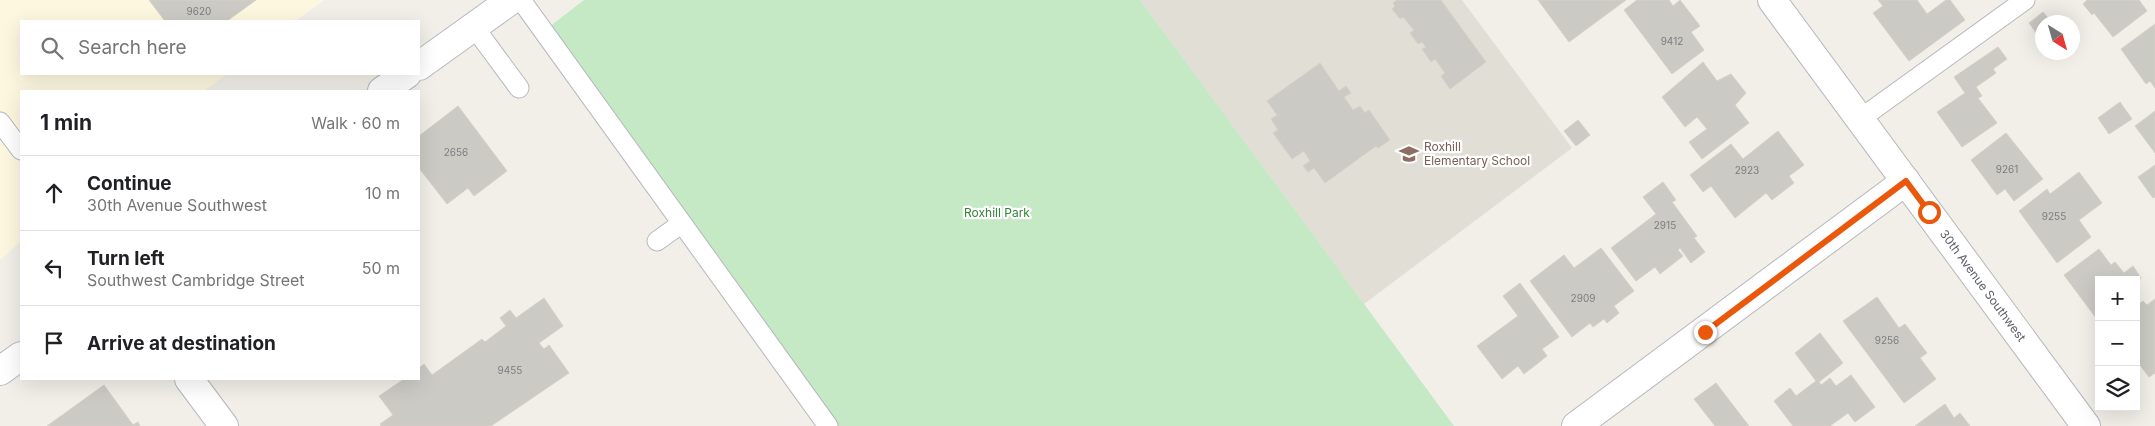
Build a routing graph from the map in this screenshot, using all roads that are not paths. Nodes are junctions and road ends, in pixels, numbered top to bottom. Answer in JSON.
{"nodes":[{"id":1,"x":511,"y":0,"type":"edge"},
{"id":2,"x":521,"y":0,"type":"edge"},
{"id":3,"x":1772,"y":0,"type":"edge"},
{"id":4,"x":2025,"y":0,"type":"edge"},
{"id":5,"x":474,"y":27,"type":"junction"},
{"id":6,"x":420,"y":65,"type":"edge"},
{"id":7,"x":406,"y":75,"type":"edge"},
{"id":8,"x":519,"y":88,"type":"dead end"},
{"id":9,"x":383,"y":90,"type":"edge"},
{"id":10,"x":1860,"y":119,"type":"junction"},
{"id":11,"x":0,"y":122,"type":"edge"},
{"id":12,"x":20,"y":149,"type":"edge"},
{"id":13,"x":1906,"y":181,"type":"junction"},
{"id":14,"x":680,"y":224,"type":"junction"},
{"id":15,"x":657,"y":241,"type":"dead end"},
{"id":16,"x":20,"y":357,"type":"edge"},
{"id":17,"x":0,"y":371,"type":"edge"},
{"id":18,"x":190,"y":380,"type":"edge"},
{"id":19,"x":224,"y":426,"type":"edge"},
{"id":20,"x":828,"y":426,"type":"edge"},
{"id":21,"x":1576,"y":426,"type":"edge"},
{"id":22,"x":2086,"y":426,"type":"edge"}],
"edges":[{"from":1,"to":5,"type":"street"},
{"from":2,"to":14,"type":"lane"},
{"from":3,"to":10,"type":"street","name":"30th Avenue Southwest"},
{"from":4,"to":10,"type":"lane"},
{"from":5,"to":6,"type":"street"},
{"from":5,"to":8,"type":"lane"},
{"from":7,"to":9,"type":"street"},
{"from":10,"to":13,"type":"street","name":"30th Avenue Southwest"},
{"from":11,"to":12,"type":"lane"},
{"from":13,"to":21,"type":"street"},
{"from":13,"to":22,"type":"street","name":"30th Avenue Southwest"},
{"from":14,"to":15,"type":"lane"},
{"from":14,"to":20,"type":"lane"},
{"from":16,"to":17,"type":"street"},
{"from":18,"to":19,"type":"street"}]}
